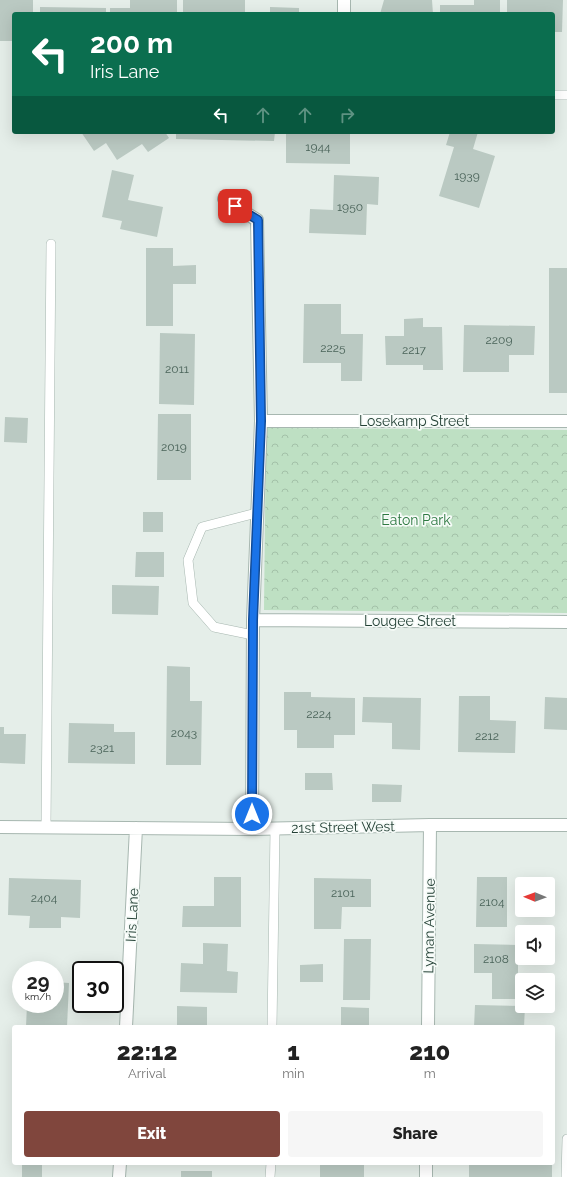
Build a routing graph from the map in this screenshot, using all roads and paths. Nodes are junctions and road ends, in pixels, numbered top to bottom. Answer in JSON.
{"nodes":[{"id":1,"x":344,"y":0,"type":"edge"},
{"id":2,"x":344,"y":12,"type":"edge"},
{"id":3,"x":555,"y":95,"type":"edge"},
{"id":4,"x":567,"y":95,"type":"edge"},
{"id":5,"x":224,"y":199,"type":"dead end"},
{"id":6,"x":51,"y":244,"type":"dead end"},
{"id":7,"x":261,"y":421,"type":"junction"},
{"id":8,"x":567,"y":421,"type":"edge"},
{"id":9,"x":256,"y":513,"type":"junction"},
{"id":10,"x":253,"y":620,"type":"junction"},
{"id":11,"x":567,"y":622,"type":"edge"},
{"id":12,"x":253,"y":635,"type":"junction"},
{"id":13,"x":430,"y":825,"type":"junction"},
{"id":14,"x":567,"y":825,"type":"edge"},
{"id":15,"x":0,"y":827,"type":"edge"},
{"id":16,"x":46,"y":827,"type":"junction"},
{"id":17,"x":136,"y":828,"type":"junction"},
{"id":18,"x":252,"y":829,"type":"junction"},
{"id":19,"x":275,"y":829,"type":"junction"},
{"id":20,"x":126,"y":1025,"type":"edge"},
{"id":21,"x":272,"y":1025,"type":"edge"},
{"id":22,"x":428,"y":1025,"type":"edge"},
{"id":23,"x":567,"y":1139,"type":"edge"},
{"id":24,"x":120,"y":1165,"type":"edge"},
{"id":25,"x":270,"y":1165,"type":"edge"},
{"id":26,"x":426,"y":1165,"type":"edge"},
{"id":27,"x":119,"y":1177,"type":"edge"},
{"id":28,"x":270,"y":1177,"type":"edge"},
{"id":29,"x":426,"y":1177,"type":"edge"},
{"id":30,"x":566,"y":1177,"type":"edge"}],
"edges":[{"from":1,"to":2,"type":"street"},
{"from":3,"to":4,"type":"lane"},
{"from":5,"to":7,"type":"street"},
{"from":6,"to":16,"type":"lane"},
{"from":7,"to":8,"type":"street","name":"Losekamp Street"},
{"from":7,"to":9,"type":"street"},
{"from":9,"to":10,"type":"street"},
{"from":9,"to":12,"type":"lane"},
{"from":10,"to":11,"type":"street","name":"Lougee Street"},
{"from":10,"to":12,"type":"street"},
{"from":12,"to":18,"type":"street"},
{"from":13,"to":14,"type":"street","name":"21st Street West"},
{"from":13,"to":19,"type":"street","name":"21st Street West"},
{"from":13,"to":22,"type":"street","name":"Lyman Avenue"},
{"from":15,"to":16,"type":"street","name":"21st Street West"},
{"from":16,"to":17,"type":"street","name":"21st Street West"},
{"from":17,"to":18,"type":"street","name":"21st Street West"},
{"from":17,"to":20,"type":"street","name":"Iris Lane"},
{"from":18,"to":19,"type":"street","name":"21st Street West"},
{"from":19,"to":21,"type":"lane"},
{"from":23,"to":30,"type":"lane"},
{"from":24,"to":27,"type":"street"},
{"from":25,"to":28,"type":"lane"},
{"from":26,"to":29,"type":"street"}]}
